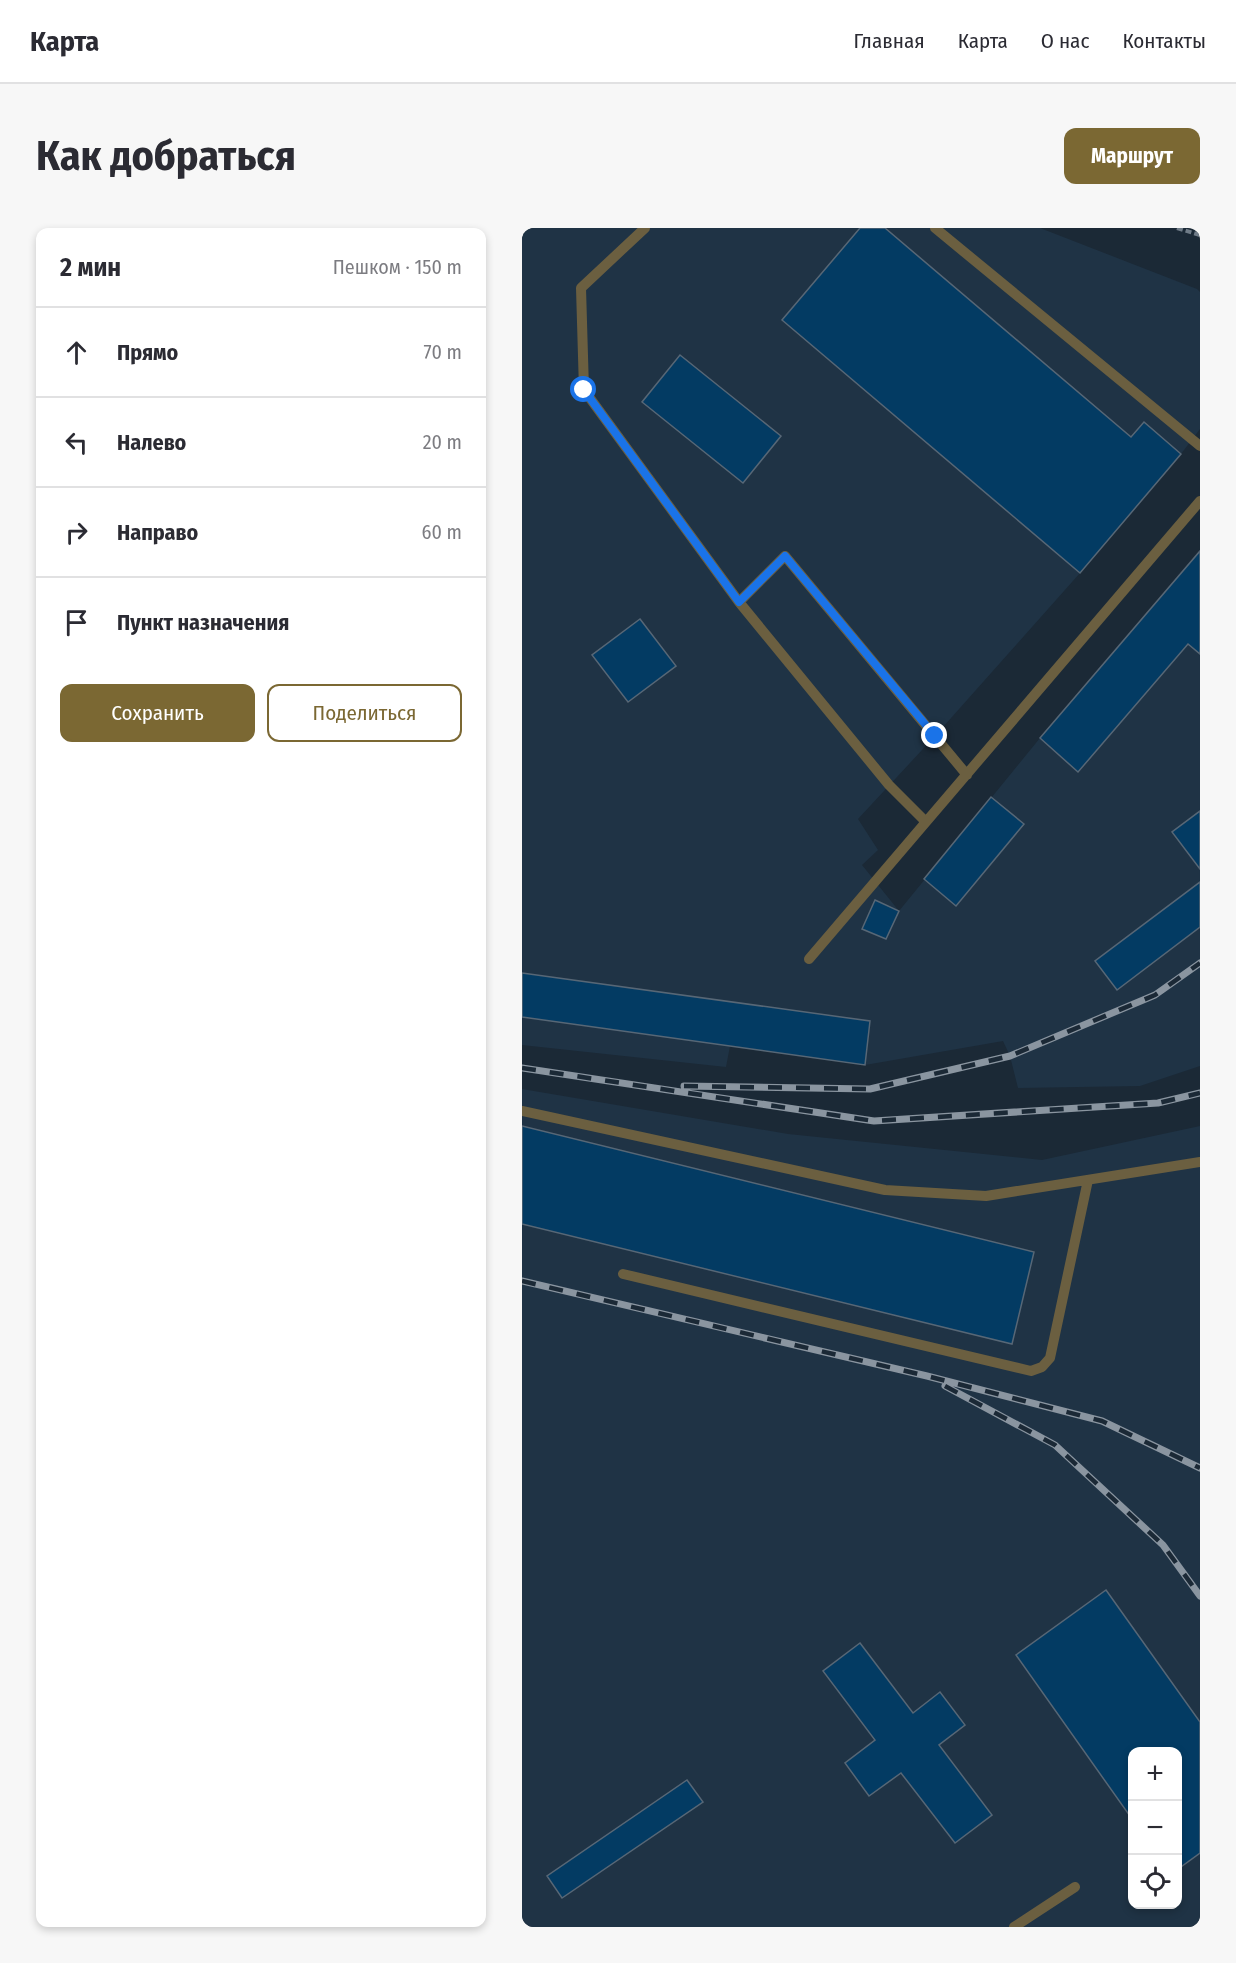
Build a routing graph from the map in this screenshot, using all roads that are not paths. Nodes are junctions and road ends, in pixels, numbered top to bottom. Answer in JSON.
{"nodes":[{"id":1,"x":645,"y":228,"type":"edge"},
{"id":2,"x":935,"y":228,"type":"edge"},
{"id":3,"x":1200,"y":446,"type":"edge"},
{"id":4,"x":1200,"y":501,"type":"edge"},
{"id":5,"x":739,"y":602,"type":"junction"},
{"id":6,"x":967,"y":775,"type":"junction"},
{"id":7,"x":926,"y":822,"type":"junction"},
{"id":8,"x":809,"y":959,"type":"dead end"},
{"id":9,"x":522,"y":1111,"type":"edge"},
{"id":10,"x":1200,"y":1162,"type":"edge"},
{"id":11,"x":1088,"y":1180,"type":"junction"},
{"id":12,"x":623,"y":1274,"type":"dead end"},
{"id":13,"x":1075,"y":1887,"type":"dead end"},
{"id":14,"x":1014,"y":1927,"type":"edge"}],
"edges":[{"from":1,"to":5,"type":"lane"},
{"from":2,"to":3,"type":"lane"},
{"from":4,"to":6,"type":"lane"},
{"from":5,"to":6,"type":"lane"},
{"from":5,"to":7,"type":"lane"},
{"from":6,"to":7,"type":"lane"},
{"from":7,"to":8,"type":"lane"},
{"from":9,"to":11,"type":"lane"},
{"from":10,"to":11,"type":"lane"},
{"from":11,"to":12,"type":"lane"},
{"from":13,"to":14,"type":"lane"}]}
